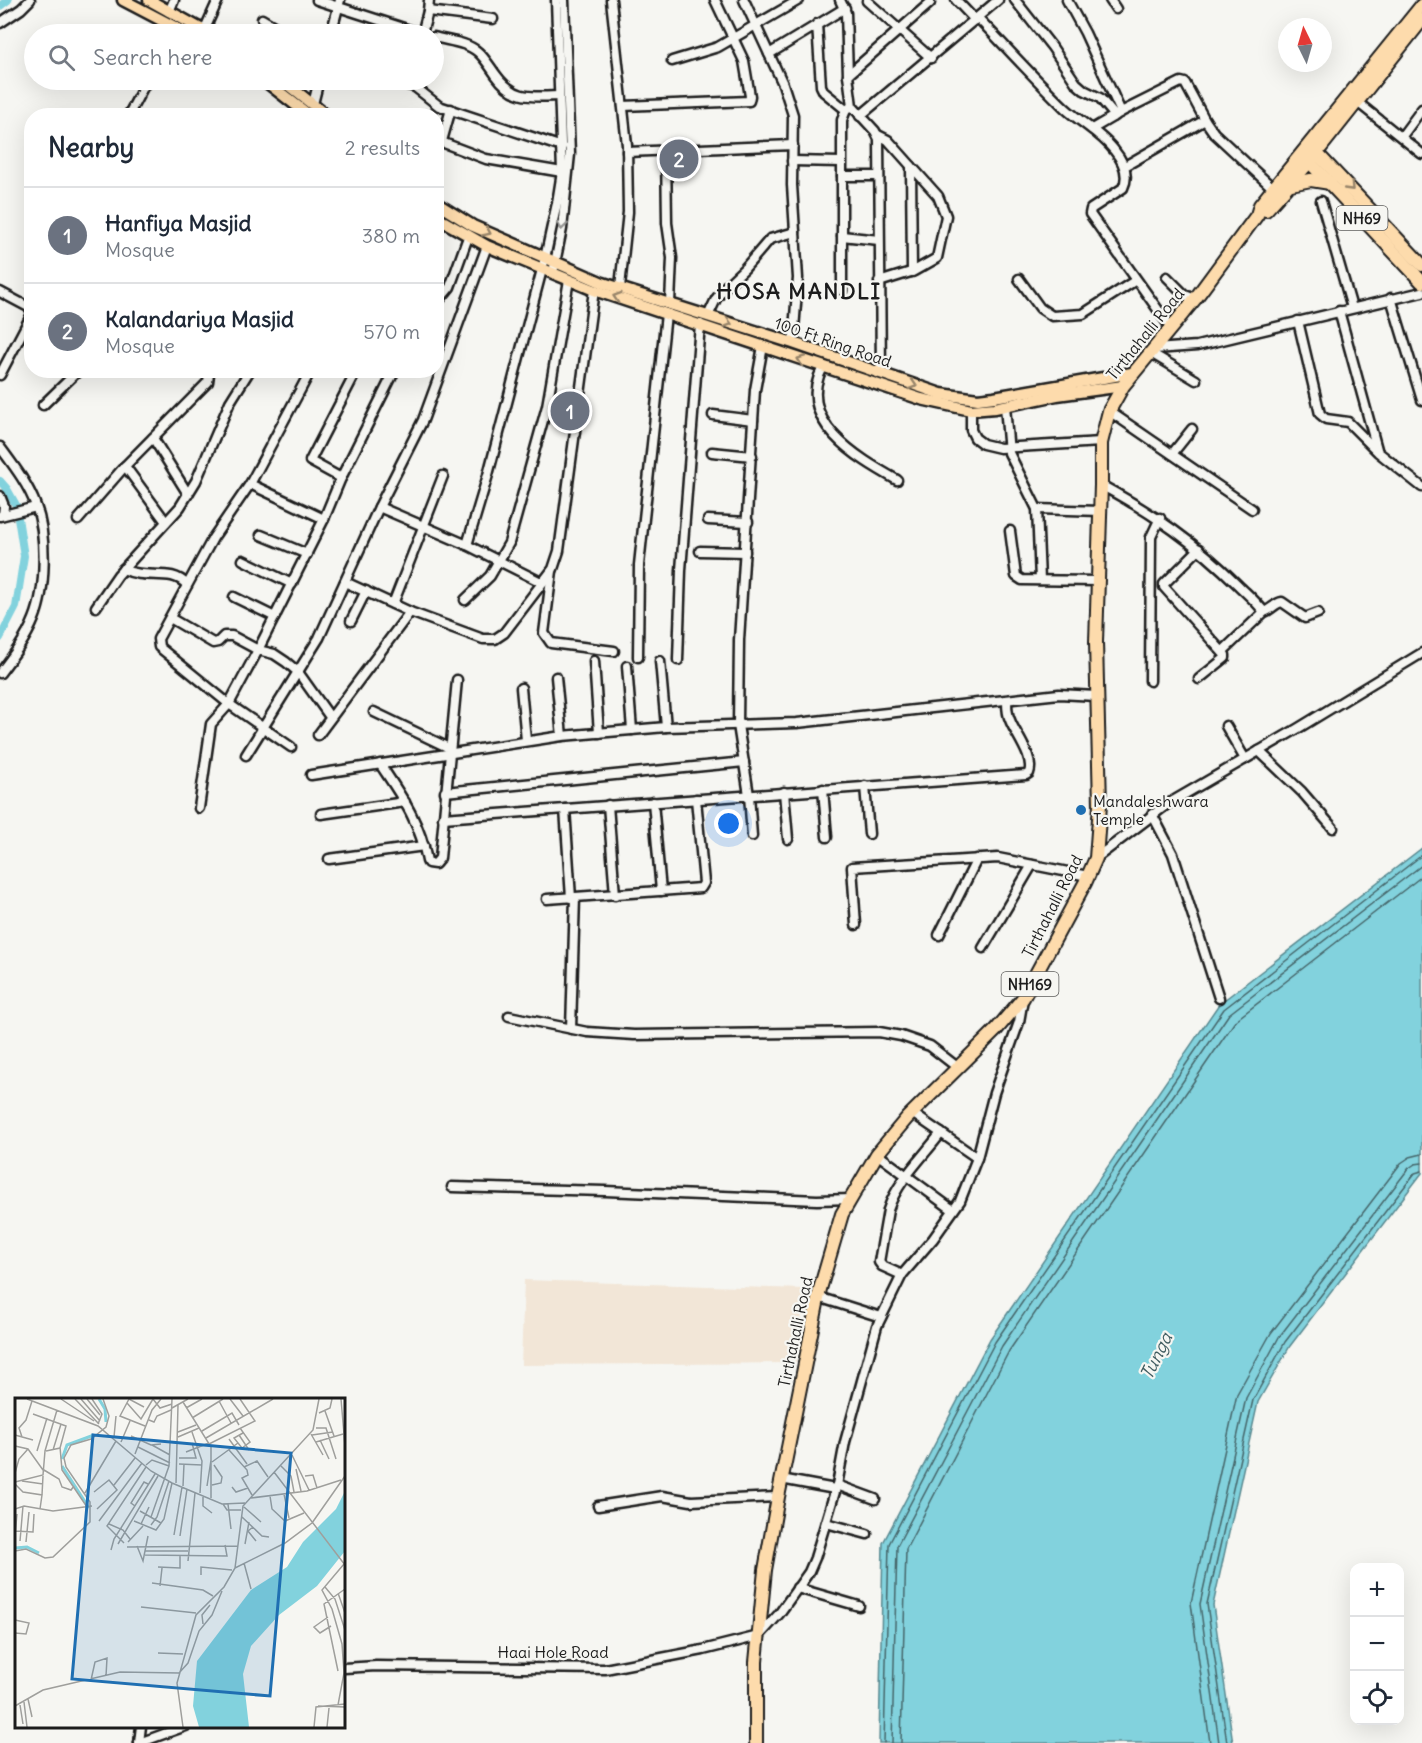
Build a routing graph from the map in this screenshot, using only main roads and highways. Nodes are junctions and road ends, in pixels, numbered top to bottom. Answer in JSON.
{"nodes":[{"id":1,"x":123,"y":0,"type":"edge"},
{"id":2,"x":149,"y":0,"type":"edge"},
{"id":3,"x":1422,"y":5,"type":"edge"},
{"id":4,"x":1422,"y":20,"type":"edge"},
{"id":5,"x":160,"y":24,"type":"edge"},
{"id":6,"x":191,"y":24,"type":"edge"},
{"id":7,"x":277,"y":90,"type":"edge"},
{"id":8,"x":295,"y":90,"type":"edge"},
{"id":9,"x":300,"y":108,"type":"edge"},
{"id":10,"x":318,"y":108,"type":"edge"},
{"id":11,"x":1329,"y":136,"type":"junction"},
{"id":12,"x":1309,"y":153,"type":"junction"},
{"id":13,"x":1332,"y":169,"type":"junction"},
{"id":14,"x":1330,"y":183,"type":"junction"},
{"id":15,"x":1291,"y":184,"type":"junction"},
{"id":16,"x":444,"y":208,"type":"edge"},
{"id":17,"x":1257,"y":215,"type":"junction"},
{"id":18,"x":444,"y":222,"type":"edge"},
{"id":19,"x":549,"y":265,"type":"junction"},
{"id":20,"x":1422,"y":265,"type":"edge"},
{"id":21,"x":1422,"y":282,"type":"edge"},
{"id":22,"x":668,"y":308,"type":"junction"},
{"id":23,"x":704,"y":320,"type":"junction"},
{"id":24,"x":1132,"y":373,"type":"junction"},
{"id":25,"x":1123,"y":386,"type":"junction"},
{"id":26,"x":756,"y":1743,"type":"edge"}],
"edges":[{"from":1,"to":5,"type":"main road"},
{"from":2,"to":6,"type":"main road"},
{"from":3,"to":12,"type":"highway"},
{"from":4,"to":11,"type":"highway"},
{"from":7,"to":9,"type":"main road"},
{"from":8,"to":10,"type":"main road"},
{"from":11,"to":12,"type":"highway"},
{"from":11,"to":13,"type":"highway"},
{"from":12,"to":13,"type":"highway","number":"NH69"},
{"from":12,"to":14,"type":"highway","number":"NH69"},
{"from":12,"to":15,"type":"highway","number":"NH169"},
{"from":12,"to":17,"type":"highway","name":"Tirthahalli Road","number":"NH169"},
{"from":13,"to":20,"type":"highway","number":"NH69","one_way":true},
{"from":14,"to":15,"type":"highway"},
{"from":14,"to":21,"type":"highway","number":"NH69"},
{"from":15,"to":17,"type":"highway","number":"NH169"},
{"from":16,"to":19,"type":"main road","name":"100 Ft Ring Road","one_way":true},
{"from":17,"to":24,"type":"highway","name":"Tirthahalli Road","number":"NH169"},
{"from":18,"to":19,"type":"main road","name":"100 Ft Ring Road"},
{"from":19,"to":22,"type":"main road","name":"100 Ft Ring Road"},
{"from":22,"to":19,"type":"main road","name":"100 Ft Ring Road","one_way":true},
{"from":22,"to":23,"type":"main road","name":"100 Ft Ring Road"},
{"from":23,"to":24,"type":"main road","name":"100 Ft Ring Road","one_way":true},
{"from":25,"to":23,"type":"main road","name":"100 Ft Ring Road","one_way":true},
{"from":24,"to":25,"type":"highway","name":"Tirthahalli Road","number":"NH169"},
{"from":25,"to":26,"type":"highway","name":"Tirthahalli Road","number":"NH169"}]}
